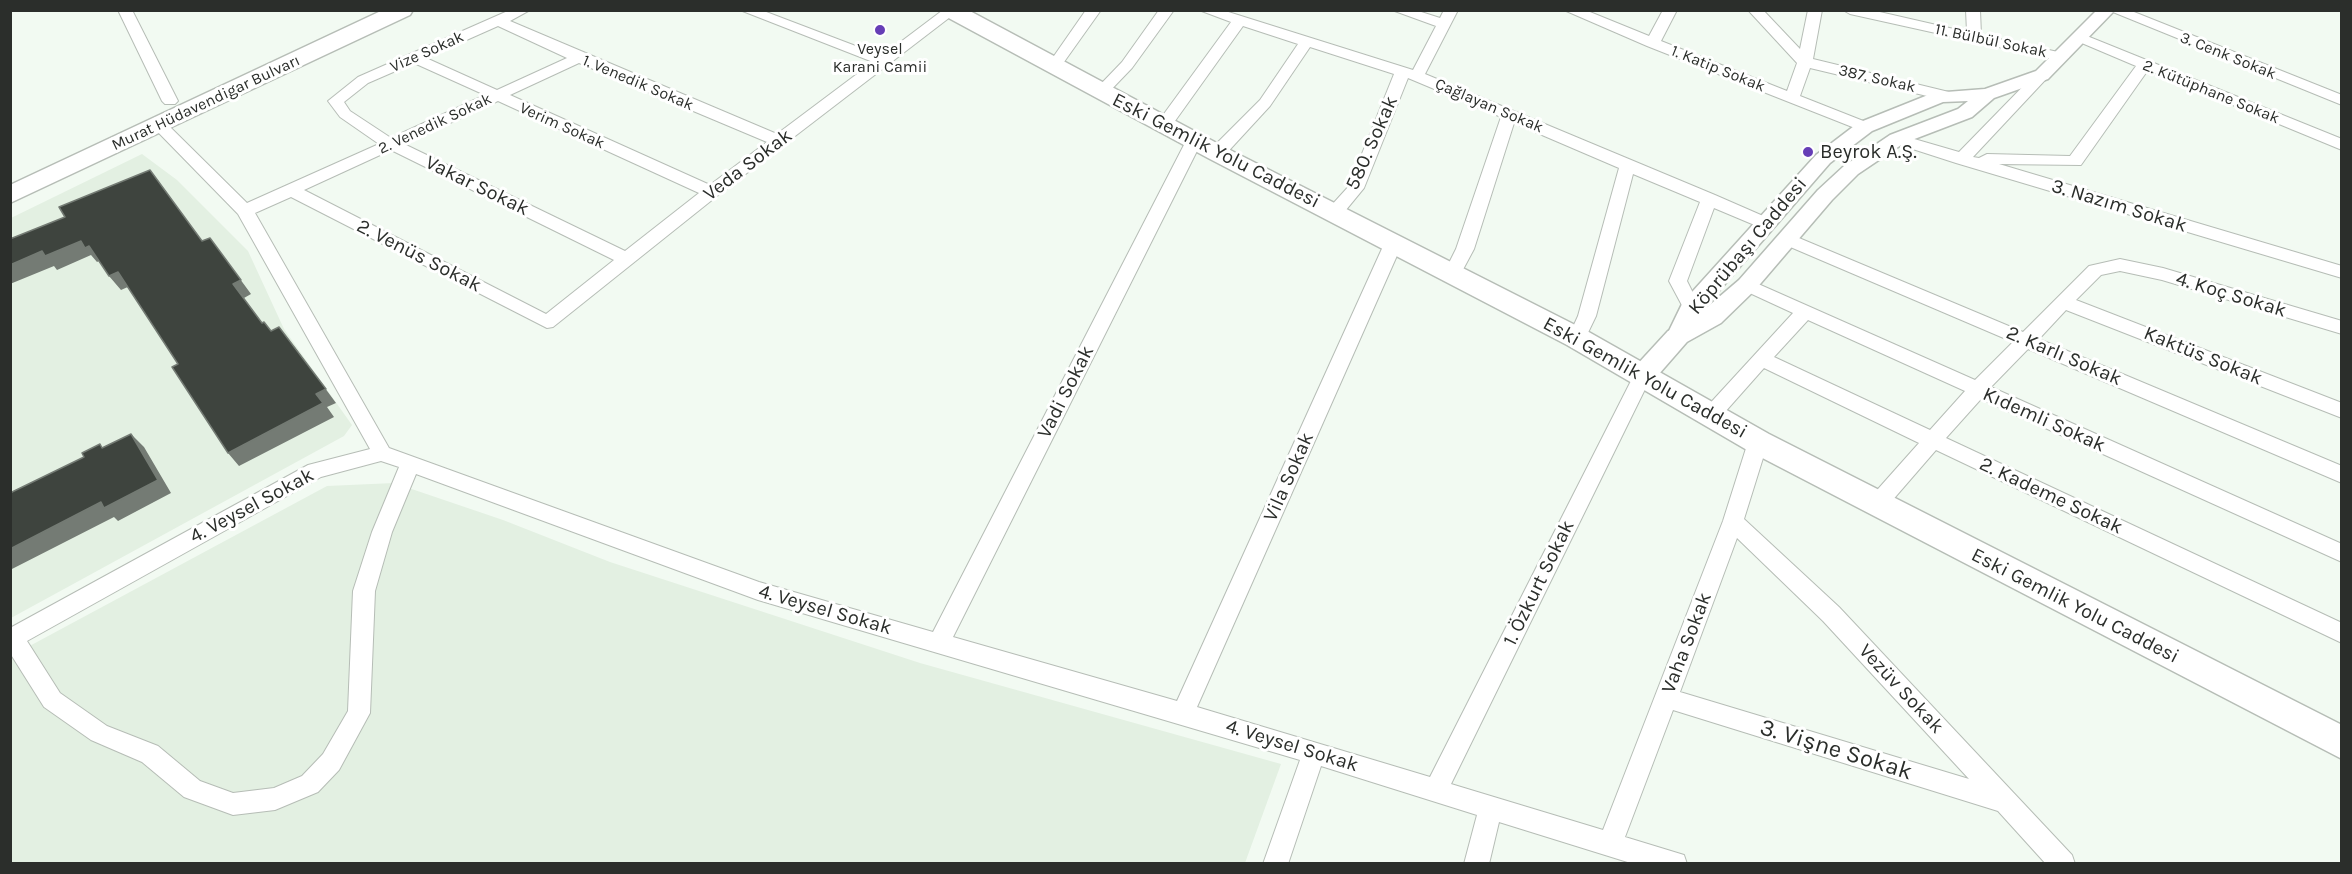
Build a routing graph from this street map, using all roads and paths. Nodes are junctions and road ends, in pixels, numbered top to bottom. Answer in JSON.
{"nodes":[{"id":1,"x":364,"y":10,"type":"edge"},
{"id":2,"x":402,"y":10,"type":"edge"},
{"id":3,"x":523,"y":10,"type":"edge"},
{"id":4,"x":1094,"y":10,"type":"edge"},
{"id":5,"x":1167,"y":10,"type":"edge"},
{"id":6,"x":1206,"y":10,"type":"edge"},
{"id":7,"x":1399,"y":10,"type":"edge"},
{"id":8,"x":1571,"y":10,"type":"edge"},
{"id":9,"x":1670,"y":10,"type":"edge"},
{"id":10,"x":1755,"y":10,"type":"edge"},
{"id":11,"x":1815,"y":10,"type":"edge"},
{"id":12,"x":1850,"y":10,"type":"edge"},
{"id":13,"x":1973,"y":10,"type":"edge"},
{"id":14,"x":2107,"y":10,"type":"edge"},
{"id":15,"x":2115,"y":10,"type":"edge"},
{"id":16,"x":129,"y":11,"type":"edge"},
{"id":17,"x":951,"y":11,"type":"edge"},
{"id":18,"x":756,"y":12,"type":"edge"},
{"id":19,"x":1447,"y":17,"type":"edge"},
{"id":20,"x":498,"y":21,"type":"junction"},
{"id":21,"x":1239,"y":21,"type":"junction"},
{"id":22,"x":1974,"y":38,"type":"junction"},
{"id":23,"x":2082,"y":38,"type":"junction"},
{"id":24,"x":1306,"y":43,"type":"junction"},
{"id":25,"x":1652,"y":43,"type":"junction"},
{"id":26,"x":2062,"y":57,"type":"junction"},
{"id":27,"x":415,"y":58,"type":"junction"},
{"id":28,"x":579,"y":58,"type":"junction"},
{"id":29,"x":883,"y":61,"type":"junction"},
{"id":30,"x":1805,"y":62,"type":"junction"},
{"id":31,"x":2145,"y":64,"type":"junction"},
{"id":32,"x":1054,"y":66,"type":"junction"},
{"id":33,"x":1410,"y":74,"type":"junction"},
{"id":34,"x":2042,"y":75,"type":"junction"},
{"id":35,"x":1101,"y":91,"type":"junction"},
{"id":36,"x":1987,"y":94,"type":"junction"},
{"id":37,"x":494,"y":96,"type":"junction"},
{"id":38,"x":1948,"y":96,"type":"junction"},
{"id":39,"x":1792,"y":98,"type":"junction"},
{"id":40,"x":170,"y":100,"type":"junction"},
{"id":41,"x":336,"y":101,"type":"joint"},
{"id":42,"x":2342,"y":101,"type":"edge"},
{"id":43,"x":1509,"y":115,"type":"junction"},
{"id":44,"x":1164,"y":125,"type":"junction"},
{"id":45,"x":160,"y":126,"type":"junction"},
{"id":46,"x":1865,"y":127,"type":"junction"},
{"id":47,"x":1897,"y":139,"type":"junction"},
{"id":48,"x":778,"y":141,"type":"junction"},
{"id":49,"x":390,"y":144,"type":"junction"},
{"id":50,"x":2342,"y":145,"type":"edge"},
{"id":51,"x":1205,"y":147,"type":"junction"},
{"id":52,"x":1962,"y":159,"type":"junction"},
{"id":53,"x":1628,"y":164,"type":"junction"},
{"id":54,"x":10,"y":174,"type":"edge"},
{"id":55,"x":291,"y":190,"type":"junction"},
{"id":56,"x":711,"y":192,"type":"junction"},
{"id":57,"x":10,"y":195,"type":"edge"},
{"id":58,"x":1709,"y":199,"type":"junction"},
{"id":59,"x":245,"y":211,"type":"junction"},
{"id":60,"x":1335,"y":212,"type":"junction"},
{"id":61,"x":1764,"y":223,"type":"junction"},
{"id":62,"x":1787,"y":239,"type":"junction"},
{"id":63,"x":1394,"y":242,"type":"junction"},
{"id":64,"x":627,"y":259,"type":"junction"},
{"id":65,"x":2342,"y":272,"type":"edge"},
{"id":66,"x":1453,"y":273,"type":"junction"},
{"id":67,"x":1747,"y":285,"type":"junction"},
{"id":68,"x":2064,"y":302,"type":"junction"},
{"id":69,"x":1691,"y":307,"type":"junction"},
{"id":70,"x":1805,"y":311,"type":"junction"},
{"id":71,"x":1713,"y":317,"type":"junction"},
{"id":72,"x":547,"y":322,"type":"joint"},
{"id":73,"x":2342,"y":328,"type":"edge"},
{"id":74,"x":1677,"y":337,"type":"junction"},
{"id":75,"x":1577,"y":338,"type":"junction"},
{"id":76,"x":2026,"y":340,"type":"junction"},
{"id":77,"x":1761,"y":359,"type":"junction"},
{"id":78,"x":1642,"y":375,"type":"junction"},
{"id":79,"x":1977,"y":390,"type":"junction"},
{"id":80,"x":2342,"y":411,"type":"edge"},
{"id":81,"x":1710,"y":416,"type":"junction"},
{"id":82,"x":1934,"y":441,"type":"junction"},
{"id":83,"x":1758,"y":442,"type":"junction"},
{"id":84,"x":382,"y":453,"type":"junction"},
{"id":85,"x":411,"y":463,"type":"junction"},
{"id":86,"x":2342,"y":475,"type":"edge"},
{"id":87,"x":1877,"y":504,"type":"junction"},
{"id":88,"x":1733,"y":521,"type":"junction"},
{"id":89,"x":2342,"y":554,"type":"edge"},
{"id":90,"x":2342,"y":634,"type":"edge"},
{"id":91,"x":12,"y":638,"type":"edge"},
{"id":92,"x":939,"y":643,"type":"junction"},
{"id":93,"x":1667,"y":698,"type":"junction"},
{"id":94,"x":1183,"y":712,"type":"junction"},
{"id":95,"x":2342,"y":743,"type":"edge"},
{"id":96,"x":1314,"y":753,"type":"junction"},
{"id":97,"x":1436,"y":790,"type":"junction"},
{"id":98,"x":2006,"y":802,"type":"junction"},
{"id":99,"x":1491,"y":807,"type":"junction"},
{"id":100,"x":1611,"y":842,"type":"junction"},
{"id":101,"x":1672,"y":863,"type":"edge"},
{"id":102,"x":1275,"y":864,"type":"edge"},
{"id":103,"x":1476,"y":864,"type":"edge"},
{"id":104,"x":2063,"y":864,"type":"edge"}],
"edges":[{"from":1,"to":40,"type":"main road","name":"Murat Hüdavendigar Bulvarı"},
{"from":2,"to":45,"type":"main road","name":"Murat Hüdavendigar Bulvarı"},
{"from":3,"to":20,"type":"street","name":"Vize Sokak"},
{"from":4,"to":32,"type":"street"},
{"from":5,"to":35,"type":"street"},
{"from":6,"to":21,"type":"street","name":"Çağlayan Sokak"},
{"from":7,"to":19,"type":"street"},
{"from":8,"to":25,"type":"street","name":"1. Katip Sokak"},
{"from":9,"to":25,"type":"street"},
{"from":10,"to":30,"type":"street"},
{"from":11,"to":30,"type":"street"},
{"from":12,"to":22,"type":"street","name":"11. Bülbül Sokak"},
{"from":13,"to":22,"type":"street"},
{"from":14,"to":23,"type":"street","name":"Köprübaşı Caddesi"},
{"from":15,"to":42,"type":"street","name":"3. Cenk Sokak"},
{"from":16,"to":40,"type":"street"},
{"from":17,"to":29,"type":"street","name":"Veda Sokak"},
{"from":17,"to":32,"type":"main road","name":"Eski Gemlik Yolu Caddesi"},
{"from":18,"to":29,"type":"street"},
{"from":19,"to":33,"type":"street","name":"580. Sokak"},
{"from":20,"to":27,"type":"street","name":"Vize Sokak"},
{"from":20,"to":28,"type":"street","name":"1. Venedik Sokak"},
{"from":21,"to":24,"type":"street","name":"Çağlayan Sokak"},
{"from":21,"to":44,"type":"street"},
{"from":22,"to":26,"type":"street","name":"11. Bülbül Sokak"},
{"from":23,"to":26,"type":"street","name":"Köprübaşı Caddesi"},
{"from":23,"to":31,"type":"street","name":"2. Kütüphane Sokak"},
{"from":24,"to":33,"type":"street","name":"Çağlayan Sokak"},
{"from":24,"to":51,"type":"street","name":"Vadi Sokak"},
{"from":25,"to":39,"type":"street","name":"1. Katip Sokak"},
{"from":26,"to":34,"type":"street","name":"Köprübaşı Caddesi"},
{"from":27,"to":37,"type":"street","name":"Verim Sokak"},
{"from":27,"to":41,"type":"street","name":"Vize Sokak"},
{"from":28,"to":37,"type":"street","name":"2. Venedik Sokak"},
{"from":28,"to":48,"type":"street","name":"1. Venedik Sokak"},
{"from":29,"to":48,"type":"street","name":"Veda Sokak"},
{"from":30,"to":38,"type":"street","name":"387. Sokak"},
{"from":30,"to":39,"type":"street"},
{"from":31,"to":50,"type":"street","name":"2. Kütüphane Sokak"},
{"from":31,"to":52,"type":"street"},
{"from":32,"to":35,"type":"main road","name":"Eski Gemlik Yolu Caddesi"},
{"from":33,"to":43,"type":"street","name":"Çağlayan Sokak"},
{"from":33,"to":60,"type":"street","name":"580. Sokak"},
{"from":34,"to":36,"type":"street","name":"Köprübaşı Caddesi"},
{"from":34,"to":52,"type":"street"},
{"from":35,"to":44,"type":"main road","name":"Eski Gemlik Yolu Caddesi"},
{"from":36,"to":38,"type":"street","name":"Köprübaşı Caddesi"},
{"from":36,"to":47,"type":"street","name":"Köprübaşı Caddesi"},
{"from":37,"to":49,"type":"street","name":"2. Venedik Sokak"},
{"from":37,"to":56,"type":"street","name":"Verim Sokak"},
{"from":38,"to":46,"type":"street","name":"Köprübaşı Caddesi"},
{"from":39,"to":46,"type":"street","name":"1. Katip Sokak"},
{"from":40,"to":54,"type":"main road","name":"Murat Hüdavendigar Bulvarı"},
{"from":41,"to":49,"type":"street","name":"Vakar Sokak"},
{"from":43,"to":53,"type":"street","name":"Çağlayan Sokak"},
{"from":43,"to":66,"type":"street"},
{"from":44,"to":51,"type":"main road","name":"Eski Gemlik Yolu Caddesi"},
{"from":45,"to":57,"type":"main road","name":"Murat Hüdavendigar Bulvarı"},
{"from":45,"to":59,"type":"street"},
{"from":46,"to":61,"type":"street","name":"Köprübaşı Caddesi"},
{"from":47,"to":52,"type":"street","name":"3. Nazım Sokak"},
{"from":47,"to":62,"type":"street","name":"Köprübaşı Caddesi"},
{"from":48,"to":56,"type":"street","name":"Veda Sokak"},
{"from":49,"to":55,"type":"street","name":"2. Venedik Sokak"},
{"from":49,"to":64,"type":"street","name":"Vakar Sokak"},
{"from":51,"to":60,"type":"main road","name":"Eski Gemlik Yolu Caddesi"},
{"from":51,"to":92,"type":"street","name":"Vadi Sokak"},
{"from":52,"to":65,"type":"street","name":"3. Nazım Sokak"},
{"from":53,"to":58,"type":"street","name":"Çağlayan Sokak"},
{"from":53,"to":75,"type":"street"},
{"from":55,"to":59,"type":"street","name":"2. Venedik Sokak"},
{"from":55,"to":72,"type":"street","name":"2. Venüs Sokak"},
{"from":56,"to":64,"type":"street","name":"Veda Sokak"},
{"from":58,"to":61,"type":"street","name":"Çağlayan Sokak"},
{"from":58,"to":69,"type":"street"},
{"from":59,"to":84,"type":"street"},
{"from":60,"to":63,"type":"main road","name":"Eski Gemlik Yolu Caddesi"},
{"from":61,"to":69,"type":"street","name":"Köprübaşı Caddesi"},
{"from":62,"to":67,"type":"street","name":"Köprübaşı Caddesi"},
{"from":62,"to":76,"type":"street","name":"2. Karlı Sokak"},
{"from":63,"to":66,"type":"main road","name":"Eski Gemlik Yolu Caddesi"},
{"from":63,"to":94,"type":"street","name":"Vila Sokak"},
{"from":64,"to":72,"type":"street","name":"Veda Sokak"},
{"from":66,"to":75,"type":"main road","name":"Eski Gemlik Yolu Caddesi"},
{"from":67,"to":70,"type":"street","name":"Kıdemli Sokak"},
{"from":67,"to":71,"type":"street","name":"Köprübaşı Caddesi"},
{"from":68,"to":73,"type":"street","name":"4. Koç Sokak"},
{"from":68,"to":76,"type":"street"},
{"from":68,"to":80,"type":"street","name":"Kaktüs Sokak"},
{"from":69,"to":71,"type":"street"},
{"from":69,"to":74,"type":"street","name":"Köprübaşı Caddesi"},
{"from":70,"to":77,"type":"street"},
{"from":70,"to":79,"type":"street","name":"Kıdemli Sokak"},
{"from":71,"to":74,"type":"street","name":"Köprübaşı Caddesi"},
{"from":74,"to":78,"type":"main road","name":"Köprübaşı Caddesi"},
{"from":75,"to":78,"type":"main road","name":"Eski Gemlik Yolu Caddesi"},
{"from":76,"to":79,"type":"street"},
{"from":76,"to":86,"type":"street","name":"2. Karlı Sokak"},
{"from":77,"to":81,"type":"street"},
{"from":77,"to":82,"type":"street","name":"2. Kademe Sokak"},
{"from":78,"to":81,"type":"main road","name":"Eski Gemlik Yolu Caddesi"},
{"from":78,"to":97,"type":"street","name":"1. Özkurt Sokak"},
{"from":79,"to":82,"type":"street"},
{"from":79,"to":89,"type":"street","name":"Kıdemli Sokak"},
{"from":81,"to":83,"type":"main road","name":"Eski Gemlik Yolu Caddesi"},
{"from":82,"to":87,"type":"street"},
{"from":82,"to":90,"type":"street","name":"2. Kademe Sokak"},
{"from":83,"to":87,"type":"main road","name":"Eski Gemlik Yolu Caddesi"},
{"from":83,"to":88,"type":"street","name":"Vaha Sokak"},
{"from":84,"to":85,"type":"street","name":"4. Veysel Sokak"},
{"from":84,"to":91,"type":"street","name":"4. Veysel Sokak"},
{"from":85,"to":91,"type":"street"},
{"from":85,"to":92,"type":"street","name":"4. Veysel Sokak"},
{"from":87,"to":95,"type":"main road","name":"Eski Gemlik Yolu Caddesi"},
{"from":88,"to":93,"type":"street","name":"Vaha Sokak"},
{"from":88,"to":98,"type":"street","name":"Vezüv Sokak"},
{"from":92,"to":94,"type":"street","name":"4. Veysel Sokak"},
{"from":93,"to":98,"type":"street","name":"3. Vişne Sokak"},
{"from":93,"to":100,"type":"street","name":"Vaha Sokak"},
{"from":94,"to":96,"type":"street","name":"4. Veysel Sokak"},
{"from":96,"to":97,"type":"street","name":"4. Veysel Sokak"},
{"from":96,"to":102,"type":"street"},
{"from":97,"to":99,"type":"street","name":"4. Veysel Sokak"},
{"from":98,"to":104,"type":"street","name":"Vezüv Sokak"},
{"from":99,"to":100,"type":"street","name":"4. Veysel Sokak"},
{"from":99,"to":103,"type":"street"},
{"from":100,"to":101,"type":"street","name":"4. Veysel Sokak"}]}
